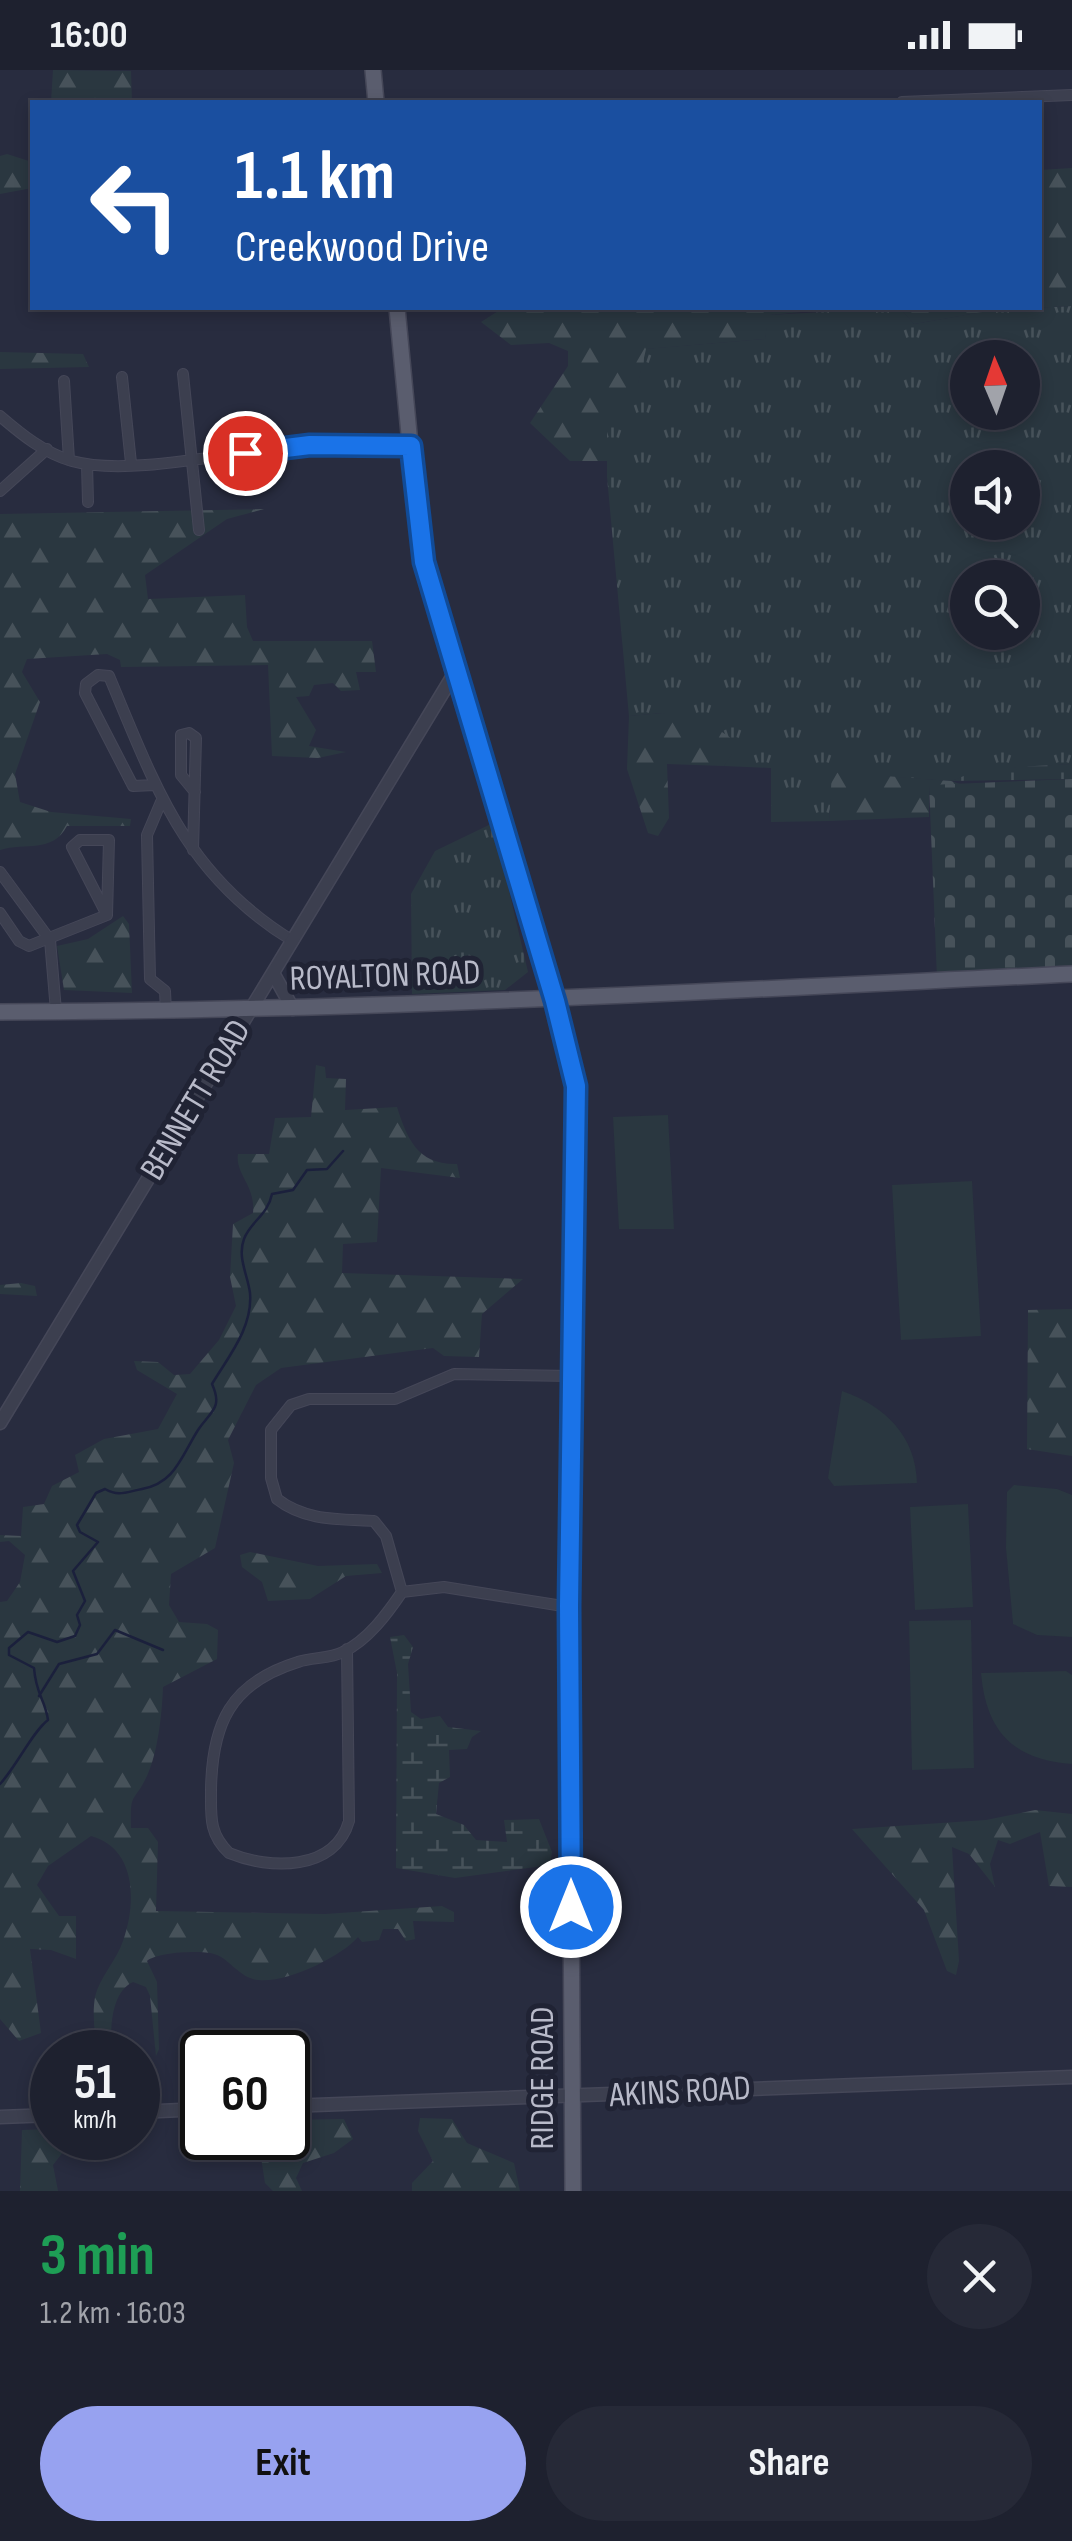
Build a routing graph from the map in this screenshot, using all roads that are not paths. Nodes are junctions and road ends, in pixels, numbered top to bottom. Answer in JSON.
{"nodes":[{"id":1,"x":373,"y":70,"type":"edge"},
{"id":2,"x":1072,"y":95,"type":"edge"},
{"id":3,"x":376,"y":100,"type":"edge"},
{"id":4,"x":951,"y":100,"type":"edge"},
{"id":5,"x":396,"y":310,"type":"edge"},
{"id":6,"x":183,"y":374,"type":"dead end"},
{"id":7,"x":122,"y":376,"type":"dead end"},
{"id":8,"x":64,"y":381,"type":"dead end"},
{"id":9,"x":0,"y":416,"type":"edge"},
{"id":10,"x":411,"y":446,"type":"junction"},
{"id":11,"x":47,"y":449,"type":"junction"},
{"id":12,"x":69,"y":460,"type":"junction"},
{"id":13,"x":191,"y":460,"type":"junction"},
{"id":14,"x":131,"y":463,"type":"junction"},
{"id":15,"x":87,"y":464,"type":"junction"},
{"id":16,"x":0,"y":490,"type":"edge"},
{"id":17,"x":88,"y":502,"type":"dead end"},
{"id":18,"x":200,"y":530,"type":"dead end"},
{"id":19,"x":454,"y":674,"type":"junction"},
{"id":20,"x":155,"y":785,"type":"junction"},
{"id":21,"x":195,"y":792,"type":"junction"},
{"id":22,"x":162,"y":802,"type":"junction"},
{"id":23,"x":193,"y":850,"type":"junction"},
{"id":24,"x":0,"y":872,"type":"edge"},
{"id":25,"x":0,"y":913,"type":"edge"},
{"id":26,"x":107,"y":915,"type":"junction"},
{"id":27,"x":50,"y":940,"type":"junction"},
{"id":28,"x":293,"y":941,"type":"junction"},
{"id":29,"x":273,"y":973,"type":"junction"},
{"id":30,"x":1072,"y":974,"type":"edge"},
{"id":31,"x":555,"y":1001,"type":"junction"},
{"id":32,"x":294,"y":1009,"type":"junction"},
{"id":33,"x":249,"y":1010,"type":"junction"},
{"id":34,"x":0,"y":1012,"type":"edge"},
{"id":35,"x":56,"y":1012,"type":"junction"},
{"id":36,"x":166,"y":1012,"type":"junction"},
{"id":37,"x":573,"y":1376,"type":"junction"},
{"id":38,"x":0,"y":1423,"type":"edge"},
{"id":39,"x":402,"y":1592,"type":"junction"},
{"id":40,"x":569,"y":1606,"type":"junction"},
{"id":41,"x":347,"y":1649,"type":"junction"},
{"id":42,"x":1072,"y":2077,"type":"edge"},
{"id":43,"x":572,"y":2097,"type":"junction"},
{"id":44,"x":310,"y":2105,"type":"edge"},
{"id":45,"x":30,"y":2116,"type":"edge"},
{"id":46,"x":0,"y":2117,"type":"edge"},
{"id":47,"x":573,"y":2191,"type":"edge"}],
"edges":[{"from":1,"to":3,"type":"main road"},
{"from":2,"to":4,"type":"street"},
{"from":5,"to":10,"type":"main road","name":"RIDGE ROAD"},
{"from":6,"to":13,"type":"street"},
{"from":7,"to":14,"type":"street"},
{"from":8,"to":12,"type":"street"},
{"from":9,"to":11,"type":"street"},
{"from":10,"to":13,"type":"street"},
{"from":10,"to":19,"type":"main road","name":"RIDGE ROAD"},
{"from":11,"to":12,"type":"street"},
{"from":11,"to":16,"type":"street"},
{"from":12,"to":15,"type":"street"},
{"from":13,"to":14,"type":"street"},
{"from":13,"to":18,"type":"street"},
{"from":14,"to":15,"type":"street"},
{"from":15,"to":17,"type":"street"},
{"from":19,"to":28,"type":"street","name":"BENNETT ROAD"},
{"from":19,"to":31,"type":"main road","name":"RIDGE ROAD"},
{"from":20,"to":20,"type":"street"},
{"from":20,"to":22,"type":"street"},
{"from":21,"to":21,"type":"street"},
{"from":21,"to":23,"type":"street"},
{"from":22,"to":23,"type":"street"},
{"from":22,"to":36,"type":"street"},
{"from":23,"to":28,"type":"street"},
{"from":24,"to":27,"type":"street"},
{"from":25,"to":27,"type":"street"},
{"from":26,"to":26,"type":"street"},
{"from":26,"to":27,"type":"street"},
{"from":27,"to":35,"type":"street"},
{"from":28,"to":29,"type":"street","name":"BENNETT ROAD"},
{"from":29,"to":32,"type":"street"},
{"from":29,"to":33,"type":"street","name":"BENNETT ROAD"},
{"from":30,"to":31,"type":"main road","name":"ROYALTON ROAD"},
{"from":31,"to":32,"type":"main road","name":"ROYALTON ROAD"},
{"from":31,"to":37,"type":"main road","name":"RIDGE ROAD"},
{"from":32,"to":33,"type":"main road","name":"ROYALTON ROAD"},
{"from":33,"to":36,"type":"main road","name":"ROYALTON ROAD"},
{"from":33,"to":38,"type":"street","name":"BENNETT ROAD"},
{"from":34,"to":35,"type":"main road","name":"ROYALTON ROAD"},
{"from":35,"to":36,"type":"main road","name":"ROYALTON ROAD"},
{"from":37,"to":39,"type":"street"},
{"from":37,"to":40,"type":"main road","name":"RIDGE ROAD"},
{"from":39,"to":40,"type":"street"},
{"from":39,"to":41,"type":"street"},
{"from":40,"to":43,"type":"main road","name":"RIDGE ROAD"},
{"from":41,"to":41,"type":"street"},
{"from":42,"to":43,"type":"street","name":"AKINS ROAD"},
{"from":43,"to":44,"type":"street","name":"AKINS ROAD"},
{"from":43,"to":47,"type":"main road","name":"RIDGE ROAD"},
{"from":45,"to":46,"type":"street"}]}
